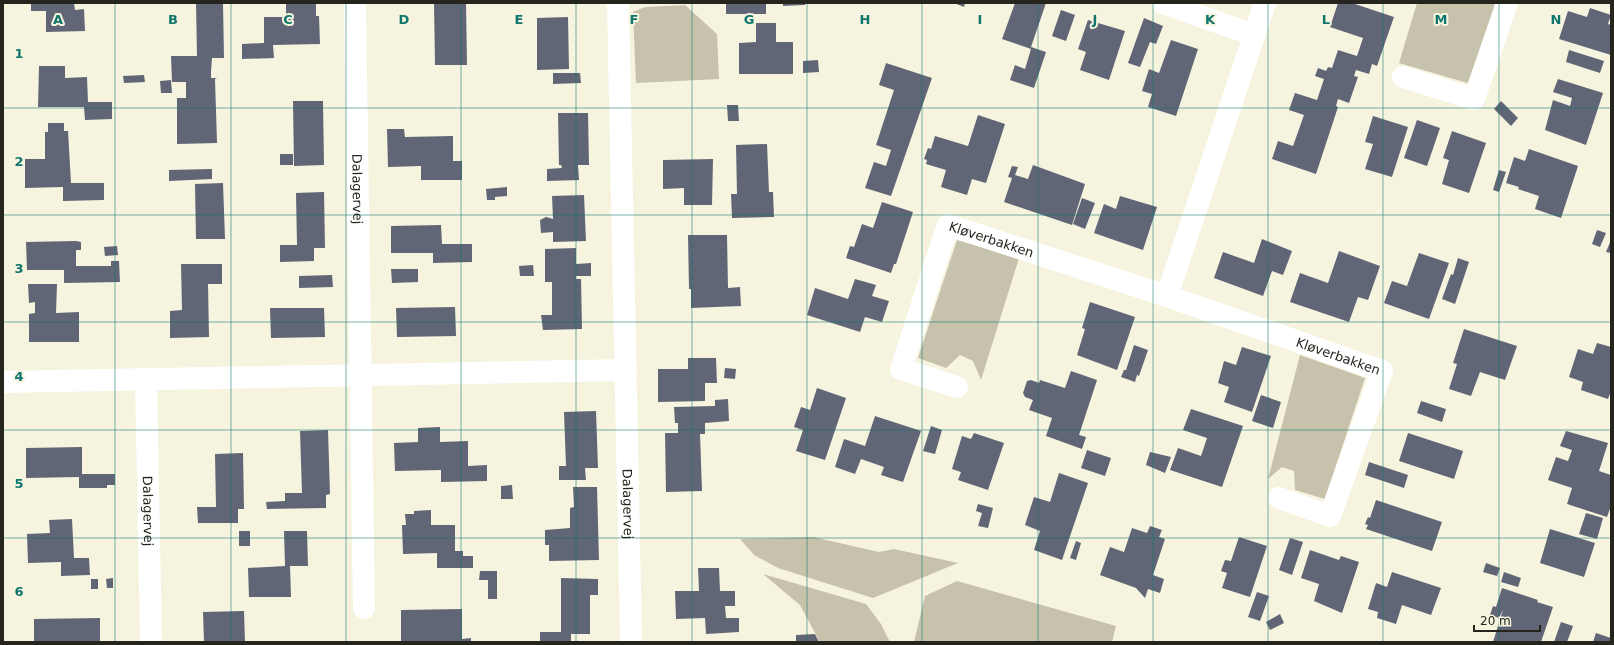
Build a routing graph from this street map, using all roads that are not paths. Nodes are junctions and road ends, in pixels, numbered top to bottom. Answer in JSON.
{"nodes":[{"id":1,"x":355,"y":3,"type":"edge"},
{"id":2,"x":618,"y":3,"type":"edge"},
{"id":3,"x":1163,"y":3,"type":"edge"},
{"id":4,"x":1265,"y":3,"type":"edge"},
{"id":5,"x":1507,"y":3,"type":"edge"},
{"id":6,"x":1254,"y":35,"type":"junction"},
{"id":7,"x":1403,"y":77,"type":"dead end"},
{"id":8,"x":1167,"y":296,"type":"junction"},
{"id":9,"x":626,"y":370,"type":"junction"},
{"id":10,"x":361,"y":375,"type":"junction"},
{"id":11,"x":146,"y":379,"type":"junction"},
{"id":12,"x":3,"y":382,"type":"edge"},
{"id":13,"x":957,"y":387,"type":"dead end"},
{"id":14,"x":1280,"y":498,"type":"dead end"},
{"id":15,"x":364,"y":608,"type":"dead end"},
{"id":16,"x":631,"y":638,"type":"dead end"},
{"id":17,"x":151,"y":642,"type":"edge"}],
"edges":[{"from":1,"to":10,"type":"street","name":"Dalagervej"},
{"from":2,"to":9,"type":"street","name":"Dalagervej"},
{"from":3,"to":6,"type":"street"},
{"from":4,"to":6,"type":"street"},
{"from":5,"to":7,"type":"street"},
{"from":6,"to":8,"type":"street"},
{"from":8,"to":13,"type":"street","name":"Kløverbakken"},
{"from":8,"to":14,"type":"street","name":"Kløverbakken"},
{"from":9,"to":10,"type":"street"},
{"from":9,"to":16,"type":"street","name":"Dalagervej"},
{"from":10,"to":11,"type":"street"},
{"from":10,"to":15,"type":"street","name":"Dalagervej"},
{"from":11,"to":12,"type":"street"},
{"from":11,"to":17,"type":"street","name":"Dalagervej"}]}
